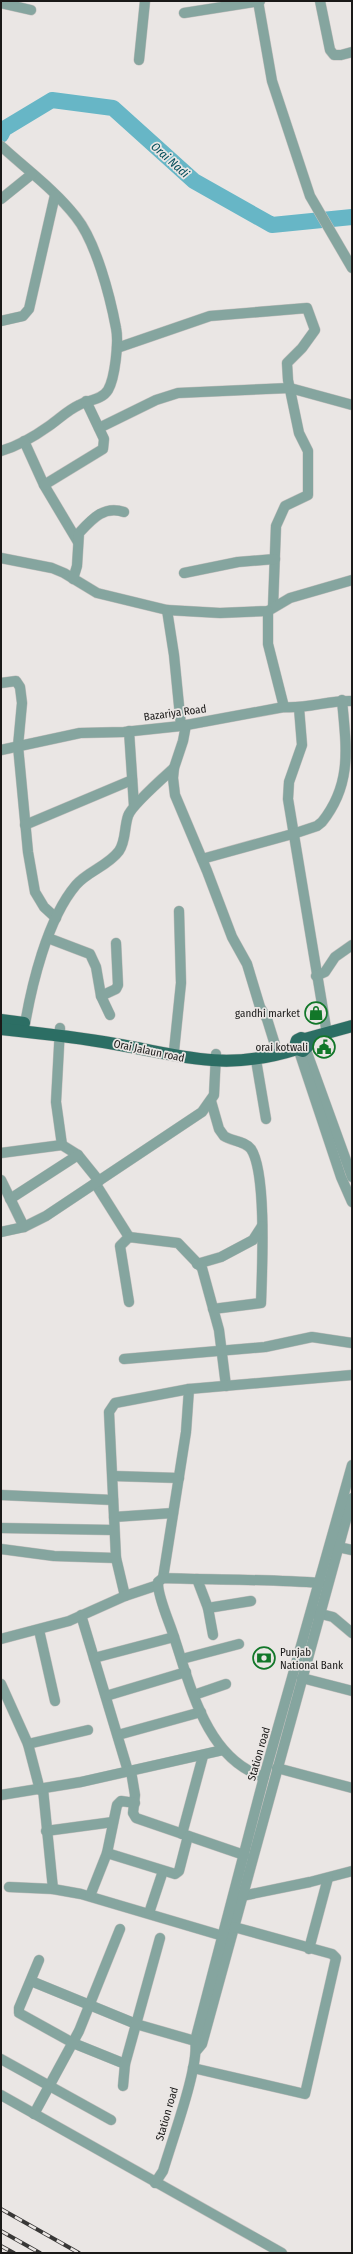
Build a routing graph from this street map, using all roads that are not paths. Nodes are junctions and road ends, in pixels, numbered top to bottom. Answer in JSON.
{"nodes":[{"id":1,"x":145,"y":1,"type":"edge"},
{"id":2,"x":259,"y":1,"type":"edge"},
{"id":3,"x":320,"y":1,"type":"edge"},
{"id":4,"x":5,"y":3,"type":"edge"},
{"id":5,"x":31,"y":10,"type":"dead end"},
{"id":6,"x":184,"y":13,"type":"dead end"},
{"id":7,"x":352,"y":52,"type":"edge"},
{"id":8,"x":139,"y":60,"type":"dead end"},
{"id":9,"x":1,"y":146,"type":"edge"},
{"id":10,"x":32,"y":174,"type":"junction"},
{"id":11,"x":55,"y":195,"type":"junction"},
{"id":12,"x":1,"y":199,"type":"edge"},
{"id":13,"x":352,"y":268,"type":"edge"},
{"id":14,"x":1,"y":320,"type":"edge"},
{"id":15,"x":1,"y":325,"type":"edge"},
{"id":16,"x":117,"y":348,"type":"junction"},
{"id":17,"x":290,"y":388,"type":"junction"},
{"id":18,"x":86,"y":401,"type":"junction"},
{"id":19,"x":352,"y":405,"type":"edge"},
{"id":20,"x":99,"y":428,"type":"junction"},
{"id":21,"x":24,"y":441,"type":"junction"},
{"id":22,"x":1,"y":451,"type":"edge"},
{"id":23,"x":44,"y":485,"type":"junction"},
{"id":24,"x":124,"y":512,"type":"dead end"},
{"id":25,"x":78,"y":542,"type":"junction"},
{"id":26,"x":1,"y":558,"type":"edge"},
{"id":27,"x":275,"y":559,"type":"junction"},
{"id":28,"x":184,"y":573,"type":"dead end"},
{"id":29,"x":73,"y":579,"type":"junction"},
{"id":30,"x":352,"y":580,"type":"edge"},
{"id":31,"x":271,"y":609,"type":"junction"},
{"id":32,"x":167,"y":610,"type":"junction"},
{"id":33,"x":1,"y":682,"type":"edge"},
{"id":34,"x":347,"y":701,"type":"edge"},
{"id":35,"x":284,"y":706,"type":"junction"},
{"id":36,"x":299,"y":708,"type":"junction"},
{"id":37,"x":183,"y":726,"type":"junction"},
{"id":38,"x":129,"y":731,"type":"junction"},
{"id":39,"x":18,"y":746,"type":"junction"},
{"id":40,"x":1,"y":750,"type":"edge"},
{"id":41,"x":174,"y":768,"type":"junction"},
{"id":42,"x":132,"y":780,"type":"junction"},
{"id":43,"x":134,"y":806,"type":"junction"},
{"id":44,"x":25,"y":825,"type":"junction"},
{"id":45,"x":296,"y":833,"type":"junction"},
{"id":46,"x":202,"y":859,"type":"junction"},
{"id":47,"x":179,"y":911,"type":"dead end"},
{"id":48,"x":56,"y":918,"type":"junction"},
{"id":49,"x":48,"y":938,"type":"junction"},
{"id":50,"x":116,"y":943,"type":"dead end"},
{"id":51,"x":352,"y":945,"type":"edge"},
{"id":52,"x":316,"y":976,"type":"junction"},
{"id":53,"x":101,"y":996,"type":"junction"},
{"id":54,"x":110,"y":1015,"type":"dead end"},
{"id":55,"x":1,"y":1020,"type":"edge"},
{"id":56,"x":352,"y":1026,"type":"edge"},
{"id":57,"x":24,"y":1027,"type":"junction"},
{"id":58,"x":1,"y":1029,"type":"edge"},
{"id":59,"x":59,"y":1031,"type":"junction"},
{"id":60,"x":327,"y":1034,"type":"junction"},
{"id":61,"x":352,"y":1034,"type":"edge"},
{"id":62,"x":115,"y":1041,"type":"junction"},
{"id":63,"x":302,"y":1046,"type":"junction"},
{"id":64,"x":276,"y":1048,"type":"junction"},
{"id":65,"x":174,"y":1050,"type":"junction"},
{"id":66,"x":216,"y":1058,"type":"junction"},
{"id":67,"x":256,"y":1060,"type":"junction"},
{"id":68,"x":211,"y":1101,"type":"junction"},
{"id":69,"x":266,"y":1119,"type":"dead end"},
{"id":70,"x":62,"y":1144,"type":"junction"},
{"id":71,"x":1,"y":1153,"type":"edge"},
{"id":72,"x":78,"y":1154,"type":"junction"},
{"id":73,"x":352,"y":1177,"type":"edge"},
{"id":74,"x":1,"y":1180,"type":"edge"},
{"id":75,"x":97,"y":1182,"type":"junction"},
{"id":76,"x":10,"y":1199,"type":"junction"},
{"id":77,"x":352,"y":1202,"type":"edge"},
{"id":78,"x":24,"y":1226,"type":"junction"},
{"id":79,"x":262,"y":1226,"type":"junction"},
{"id":80,"x":1,"y":1232,"type":"edge"},
{"id":81,"x":129,"y":1237,"type":"junction"},
{"id":82,"x":198,"y":1264,"type":"junction"},
{"id":83,"x":130,"y":1302,"type":"dead end"},
{"id":84,"x":213,"y":1308,"type":"junction"},
{"id":85,"x":352,"y":1343,"type":"edge"},
{"id":86,"x":222,"y":1349,"type":"junction"},
{"id":87,"x":124,"y":1359,"type":"dead end"},
{"id":88,"x":352,"y":1375,"type":"edge"},
{"id":89,"x":226,"y":1386,"type":"junction"},
{"id":90,"x":189,"y":1389,"type":"junction"},
{"id":91,"x":352,"y":1465,"type":"edge"},
{"id":92,"x":113,"y":1476,"type":"junction"},
{"id":93,"x":179,"y":1478,"type":"junction"},
{"id":94,"x":1,"y":1496,"type":"edge"},
{"id":95,"x":113,"y":1500,"type":"junction"},
{"id":96,"x":351,"y":1504,"type":"edge"},
{"id":97,"x":173,"y":1513,"type":"junction"},
{"id":98,"x":114,"y":1517,"type":"junction"},
{"id":99,"x":1,"y":1528,"type":"edge"},
{"id":100,"x":114,"y":1530,"type":"junction"},
{"id":101,"x":338,"y":1547,"type":"junction"},
{"id":102,"x":1,"y":1549,"type":"edge"},
{"id":103,"x":352,"y":1550,"type":"edge"},
{"id":104,"x":116,"y":1558,"type":"junction"},
{"id":105,"x":197,"y":1579,"type":"junction"},
{"id":106,"x":160,"y":1582,"type":"junction"},
{"id":107,"x":320,"y":1583,"type":"junction"},
{"id":108,"x":125,"y":1596,"type":"junction"},
{"id":109,"x":250,"y":1602,"type":"dead end"},
{"id":110,"x":208,"y":1608,"type":"junction"},
{"id":111,"x":315,"y":1612,"type":"junction"},
{"id":112,"x":81,"y":1615,"type":"junction"},
{"id":113,"x":40,"y":1630,"type":"junction"},
{"id":114,"x":352,"y":1633,"type":"edge"},
{"id":115,"x":213,"y":1635,"type":"dead end"},
{"id":116,"x":174,"y":1638,"type":"junction"},
{"id":117,"x":1,"y":1639,"type":"edge"},
{"id":118,"x":239,"y":1644,"type":"dead end"},
{"id":119,"x":94,"y":1658,"type":"junction"},
{"id":120,"x":182,"y":1659,"type":"junction"},
{"id":121,"x":186,"y":1672,"type":"junction"},
{"id":122,"x":302,"y":1678,"type":"junction"},
{"id":123,"x":1,"y":1684,"type":"edge"},
{"id":124,"x":226,"y":1684,"type":"dead end"},
{"id":125,"x":352,"y":1691,"type":"edge"},
{"id":126,"x":194,"y":1695,"type":"junction"},
{"id":127,"x":106,"y":1696,"type":"junction"},
{"id":128,"x":55,"y":1701,"type":"dead end"},
{"id":129,"x":201,"y":1712,"type":"junction"},
{"id":130,"x":88,"y":1730,"type":"dead end"},
{"id":131,"x":118,"y":1734,"type":"junction"},
{"id":132,"x":28,"y":1744,"type":"junction"},
{"id":133,"x":223,"y":1750,"type":"junction"},
{"id":134,"x":203,"y":1756,"type":"junction"},
{"id":135,"x":277,"y":1768,"type":"junction"},
{"id":136,"x":129,"y":1771,"type":"junction"},
{"id":137,"x":264,"y":1777,"type":"junction"},
{"id":138,"x":352,"y":1788,"type":"edge"},
{"id":139,"x":41,"y":1789,"type":"junction"},
{"id":140,"x":1,"y":1796,"type":"edge"},
{"id":141,"x":134,"y":1803,"type":"junction"},
{"id":142,"x":114,"y":1822,"type":"junction"},
{"id":143,"x":46,"y":1831,"type":"junction"},
{"id":144,"x":185,"y":1835,"type":"junction"},
{"id":145,"x":107,"y":1853,"type":"junction"},
{"id":146,"x":244,"y":1855,"type":"junction"},
{"id":147,"x":352,"y":1871,"type":"edge"},
{"id":148,"x":163,"y":1872,"type":"junction"},
{"id":149,"x":328,"y":1878,"type":"junction"},
{"id":150,"x":9,"y":1887,"type":"dead end"},
{"id":151,"x":53,"y":1889,"type":"junction"},
{"id":152,"x":90,"y":1896,"type":"junction"},
{"id":153,"x":238,"y":1897,"type":"junction"},
{"id":154,"x":149,"y":1913,"type":"junction"},
{"id":155,"x":234,"y":1927,"type":"junction"},
{"id":156,"x":120,"y":1929,"type":"dead end"},
{"id":157,"x":223,"y":1936,"type":"junction"},
{"id":158,"x":160,"y":1938,"type":"dead end"},
{"id":159,"x":309,"y":1949,"type":"junction"},
{"id":160,"x":39,"y":1960,"type":"dead end"},
{"id":161,"x":31,"y":1981,"type":"junction"},
{"id":162,"x":90,"y":2004,"type":"junction"},
{"id":163,"x":136,"y":2024,"type":"junction"},
{"id":164,"x":73,"y":2043,"type":"junction"},
{"id":165,"x":196,"y":2045,"type":"junction"},
{"id":166,"x":1,"y":2059,"type":"edge"},
{"id":167,"x":125,"y":2064,"type":"junction"},
{"id":168,"x":193,"y":2068,"type":"junction"},
{"id":169,"x":50,"y":2085,"type":"junction"},
{"id":170,"x":123,"y":2086,"type":"dead end"},
{"id":171,"x":1,"y":2095,"type":"edge"},
{"id":172,"x":34,"y":2114,"type":"junction"},
{"id":173,"x":111,"y":2120,"type":"dead end"},
{"id":174,"x":155,"y":2183,"type":"junction"},
{"id":175,"x":282,"y":2253,"type":"edge"}],
"edges":[{"from":1,"to":8,"type":"street"},
{"from":2,"to":6,"type":"street"},
{"from":2,"to":13,"type":"street"},
{"from":3,"to":7,"type":"street"},
{"from":4,"to":5,"type":"street"},
{"from":9,"to":10,"type":"street"},
{"from":10,"to":11,"type":"street"},
{"from":10,"to":12,"type":"street"},
{"from":11,"to":14,"type":"street"},
{"from":11,"to":16,"type":"street"},
{"from":14,"to":15,"type":"street"},
{"from":16,"to":17,"type":"street"},
{"from":16,"to":18,"type":"street"},
{"from":17,"to":19,"type":"street"},
{"from":17,"to":20,"type":"street"},
{"from":17,"to":27,"type":"street"},
{"from":18,"to":20,"type":"street"},
{"from":18,"to":21,"type":"street"},
{"from":20,"to":23,"type":"street"},
{"from":21,"to":22,"type":"street"},
{"from":21,"to":23,"type":"street"},
{"from":23,"to":25,"type":"street"},
{"from":24,"to":25,"type":"street"},
{"from":25,"to":29,"type":"street"},
{"from":26,"to":29,"type":"street"},
{"from":27,"to":28,"type":"street"},
{"from":27,"to":31,"type":"street"},
{"from":29,"to":32,"type":"street"},
{"from":30,"to":31,"type":"street"},
{"from":31,"to":32,"type":"street"},
{"from":31,"to":35,"type":"street"},
{"from":32,"to":37,"type":"street"},
{"from":33,"to":39,"type":"street"},
{"from":34,"to":36,"type":"street","name":"Bazariya Road"},
{"from":34,"to":45,"type":"street"},
{"from":35,"to":36,"type":"street","name":"Bazariya Road"},
{"from":35,"to":37,"type":"street","name":"Bazariya Road"},
{"from":36,"to":45,"type":"street"},
{"from":37,"to":38,"type":"street","name":"Bazariya Road"},
{"from":37,"to":41,"type":"street"},
{"from":38,"to":39,"type":"street","name":"Bazariya Road"},
{"from":38,"to":42,"type":"street"},
{"from":39,"to":40,"type":"street","name":"Bazariya Road"},
{"from":39,"to":44,"type":"street"},
{"from":41,"to":43,"type":"street"},
{"from":41,"to":46,"type":"street"},
{"from":42,"to":43,"type":"street"},
{"from":42,"to":44,"type":"street"},
{"from":43,"to":48,"type":"street"},
{"from":44,"to":48,"type":"street"},
{"from":45,"to":46,"type":"street"},
{"from":45,"to":52,"type":"street"},
{"from":46,"to":64,"type":"street"},
{"from":47,"to":65,"type":"street"},
{"from":48,"to":49,"type":"street"},
{"from":49,"to":53,"type":"street"},
{"from":49,"to":57,"type":"street"},
{"from":50,"to":53,"type":"street"},
{"from":51,"to":52,"type":"street"},
{"from":52,"to":60,"type":"street"},
{"from":53,"to":54,"type":"street"},
{"from":55,"to":57,"type":"main road","name":"Orai Jalaun road"},
{"from":56,"to":60,"type":"main road"},
{"from":57,"to":58,"type":"main road","name":"Orai Jalaun road"},
{"from":57,"to":59,"type":"main road","name":"Orai Jalaun road"},
{"from":59,"to":62,"type":"main road","name":"Orai Jalaun road"},
{"from":59,"to":70,"type":"street"},
{"from":60,"to":63,"type":"main road"},
{"from":61,"to":63,"type":"main road","name":"Orai Jalaun road"},
{"from":62,"to":65,"type":"main road","name":"Orai Jalaun road"},
{"from":62,"to":66,"type":"main road","name":"Orai Jalaun road"},
{"from":63,"to":64,"type":"main road","name":"Orai Jalaun road"},
{"from":63,"to":67,"type":"main road","name":"Orai Jalaun road"},
{"from":63,"to":73,"type":"street"},
{"from":63,"to":77,"type":"street"},
{"from":64,"to":66,"type":"main road","name":"Orai Jalaun road"},
{"from":65,"to":66,"type":"main road","name":"Orai Jalaun road"},
{"from":66,"to":67,"type":"main road","name":"Orai Jalaun road"},
{"from":66,"to":68,"type":"street"},
{"from":67,"to":69,"type":"street"},
{"from":68,"to":75,"type":"street"},
{"from":68,"to":79,"type":"street"},
{"from":70,"to":71,"type":"street"},
{"from":70,"to":72,"type":"street"},
{"from":72,"to":75,"type":"street"},
{"from":72,"to":76,"type":"street"},
{"from":74,"to":76,"type":"street"},
{"from":75,"to":78,"type":"street"},
{"from":75,"to":81,"type":"street"},
{"from":76,"to":78,"type":"street"},
{"from":78,"to":80,"type":"street"},
{"from":79,"to":82,"type":"street"},
{"from":79,"to":84,"type":"street"},
{"from":81,"to":82,"type":"street"},
{"from":81,"to":83,"type":"street"},
{"from":82,"to":84,"type":"street"},
{"from":84,"to":86,"type":"street"},
{"from":85,"to":86,"type":"street"},
{"from":86,"to":87,"type":"street"},
{"from":86,"to":89,"type":"street"},
{"from":88,"to":89,"type":"street"},
{"from":89,"to":90,"type":"street"},
{"from":90,"to":92,"type":"street"},
{"from":90,"to":93,"type":"street"},
{"from":91,"to":107,"type":"street","name":"Station road"},
{"from":92,"to":93,"type":"street"},
{"from":92,"to":95,"type":"street"},
{"from":93,"to":97,"type":"street"},
{"from":94,"to":95,"type":"street"},
{"from":95,"to":98,"type":"street"},
{"from":96,"to":101,"type":"street","name":"Station road"},
{"from":97,"to":98,"type":"street"},
{"from":97,"to":106,"type":"street"},
{"from":98,"to":100,"type":"street"},
{"from":99,"to":100,"type":"street"},
{"from":100,"to":104,"type":"street"},
{"from":101,"to":103,"type":"street"},
{"from":101,"to":111,"type":"street","name":"Station road"},
{"from":102,"to":104,"type":"street"},
{"from":104,"to":108,"type":"street"},
{"from":105,"to":106,"type":"street"},
{"from":105,"to":107,"type":"street"},
{"from":105,"to":110,"type":"street"},
{"from":106,"to":108,"type":"street"},
{"from":106,"to":116,"type":"street"},
{"from":107,"to":111,"type":"street","name":"Station road"},
{"from":108,"to":112,"type":"street"},
{"from":109,"to":110,"type":"street"},
{"from":110,"to":115,"type":"street"},
{"from":111,"to":114,"type":"street"},
{"from":111,"to":122,"type":"street","name":"Station road"},
{"from":111,"to":137,"type":"street","name":"Station road"},
{"from":112,"to":113,"type":"street"},
{"from":112,"to":119,"type":"street"},
{"from":113,"to":117,"type":"street"},
{"from":113,"to":128,"type":"street"},
{"from":116,"to":119,"type":"street"},
{"from":116,"to":120,"type":"street"},
{"from":118,"to":120,"type":"street"},
{"from":119,"to":127,"type":"street"},
{"from":120,"to":121,"type":"street"},
{"from":121,"to":126,"type":"street"},
{"from":121,"to":127,"type":"street"},
{"from":122,"to":125,"type":"street"},
{"from":122,"to":135,"type":"street","name":"Station road"},
{"from":123,"to":132,"type":"street"},
{"from":124,"to":126,"type":"street"},
{"from":126,"to":129,"type":"street"},
{"from":127,"to":131,"type":"street"},
{"from":129,"to":131,"type":"street"},
{"from":129,"to":133,"type":"street"},
{"from":130,"to":132,"type":"street"},
{"from":131,"to":136,"type":"street"},
{"from":132,"to":139,"type":"street"},
{"from":133,"to":134,"type":"street"},
{"from":133,"to":137,"type":"street"},
{"from":134,"to":136,"type":"street"},
{"from":134,"to":144,"type":"street"},
{"from":135,"to":138,"type":"street"},
{"from":135,"to":153,"type":"street","name":"Station road"},
{"from":136,"to":139,"type":"street"},
{"from":136,"to":141,"type":"street"},
{"from":137,"to":146,"type":"street","name":"Station road"},
{"from":139,"to":140,"type":"street"},
{"from":139,"to":143,"type":"street"},
{"from":141,"to":142,"type":"street"},
{"from":141,"to":144,"type":"street"},
{"from":142,"to":143,"type":"street"},
{"from":142,"to":145,"type":"street"},
{"from":143,"to":151,"type":"street"},
{"from":144,"to":146,"type":"street"},
{"from":144,"to":148,"type":"street"},
{"from":145,"to":148,"type":"street"},
{"from":145,"to":152,"type":"street"},
{"from":146,"to":153,"type":"street","name":"Station road"},
{"from":147,"to":149,"type":"street"},
{"from":148,"to":154,"type":"street"},
{"from":149,"to":153,"type":"street"},
{"from":149,"to":159,"type":"street"},
{"from":150,"to":151,"type":"street"},
{"from":151,"to":152,"type":"street"},
{"from":152,"to":154,"type":"street"},
{"from":153,"to":155,"type":"street","name":"Station road"},
{"from":153,"to":157,"type":"street","name":"Station road"},
{"from":154,"to":157,"type":"street"},
{"from":155,"to":159,"type":"street"},
{"from":155,"to":165,"type":"street","name":"Station road"},
{"from":156,"to":162,"type":"street"},
{"from":157,"to":165,"type":"street","name":"Station road"},
{"from":158,"to":163,"type":"street"},
{"from":159,"to":168,"type":"street"},
{"from":160,"to":161,"type":"street"},
{"from":161,"to":162,"type":"street"},
{"from":161,"to":164,"type":"street"},
{"from":162,"to":163,"type":"street"},
{"from":162,"to":164,"type":"street"},
{"from":163,"to":165,"type":"street"},
{"from":163,"to":167,"type":"street"},
{"from":164,"to":167,"type":"street"},
{"from":164,"to":169,"type":"street"},
{"from":165,"to":168,"type":"street","name":"Station road"},
{"from":166,"to":169,"type":"street"},
{"from":167,"to":170,"type":"street"},
{"from":168,"to":174,"type":"street","name":"Station road"},
{"from":169,"to":172,"type":"street"},
{"from":169,"to":173,"type":"street"},
{"from":171,"to":172,"type":"street"},
{"from":172,"to":174,"type":"street"},
{"from":174,"to":175,"type":"street"}]}
